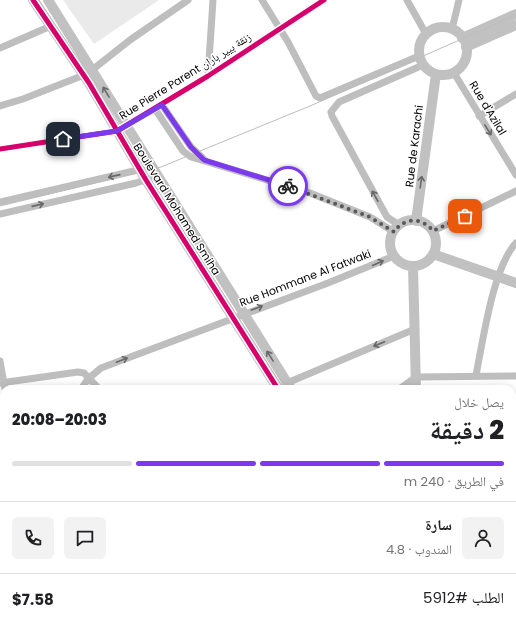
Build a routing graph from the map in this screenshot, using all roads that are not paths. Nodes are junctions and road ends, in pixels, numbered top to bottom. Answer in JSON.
{"nodes":[{"id":1,"x":33,"y":0,"type":"edge"},
{"id":2,"x":48,"y":0,"type":"edge"},
{"id":3,"x":188,"y":0,"type":"edge"},
{"id":4,"x":213,"y":0,"type":"edge"},
{"id":5,"x":262,"y":0,"type":"edge"},
{"id":6,"x":324,"y":0,"type":"edge"},
{"id":7,"x":407,"y":0,"type":"edge"},
{"id":8,"x":459,"y":0,"type":"edge"},
{"id":9,"x":516,"y":14,"type":"edge"},
{"id":10,"x":516,"y":25,"type":"edge"},
{"id":11,"x":51,"y":26,"type":"junction"},
{"id":12,"x":280,"y":28,"type":"junction"},
{"id":13,"x":452,"y":29,"type":"junction"},
{"id":14,"x":426,"y":34,"type":"junction"},
{"id":15,"x":464,"y":43,"type":"junction"},
{"id":16,"x":0,"y":48,"type":"edge"},
{"id":17,"x":421,"y":61,"type":"junction"},
{"id":18,"x":88,"y":72,"type":"junction"},
{"id":19,"x":454,"y":73,"type":"junction"},
{"id":20,"x":436,"y":74,"type":"junction"},
{"id":21,"x":208,"y":76,"type":"junction"},
{"id":22,"x":516,"y":94,"type":"edge"},
{"id":23,"x":162,"y":105,"type":"junction"},
{"id":24,"x":0,"y":106,"type":"edge"},
{"id":25,"x":155,"y":109,"type":"junction"},
{"id":26,"x":479,"y":116,"type":"junction"},
{"id":27,"x":127,"y":126,"type":"junction"},
{"id":28,"x":117,"y":131,"type":"junction"},
{"id":29,"x":0,"y":149,"type":"edge"},
{"id":30,"x":204,"y":160,"type":"junction"},
{"id":31,"x":151,"y":166,"type":"junction"},
{"id":32,"x":141,"y":170,"type":"junction"},
{"id":33,"x":516,"y":175,"type":"edge"},
{"id":34,"x":157,"y":176,"type":"junction"},
{"id":35,"x":146,"y":180,"type":"junction"},
{"id":36,"x":516,"y":191,"type":"edge"},
{"id":37,"x":0,"y":202,"type":"edge"},
{"id":38,"x":0,"y":214,"type":"edge"},
{"id":39,"x":416,"y":220,"type":"junction"},
{"id":40,"x":397,"y":228,"type":"junction"},
{"id":41,"x":433,"y":231,"type":"junction"},
{"id":42,"x":516,"y":243,"type":"edge"},
{"id":43,"x":433,"y":254,"type":"junction"},
{"id":44,"x":394,"y":256,"type":"junction"},
{"id":45,"x":413,"y":266,"type":"junction"},
{"id":46,"x":498,"y":277,"type":"junction"},
{"id":47,"x":516,"y":283,"type":"edge"},
{"id":48,"x":243,"y":313,"type":"junction"},
{"id":49,"x":233,"y":318,"type":"junction"},
{"id":50,"x":415,"y":329,"type":"junction"},
{"id":51,"x":0,"y":361,"type":"edge"},
{"id":52,"x":476,"y":375,"type":"junction"},
{"id":53,"x":516,"y":376,"type":"edge"},
{"id":54,"x":416,"y":377,"type":"junction"},
{"id":55,"x":88,"y":379,"type":"junction"},
{"id":56,"x":3,"y":385,"type":"edge"},
{"id":57,"x":84,"y":385,"type":"edge"},
{"id":58,"x":95,"y":385,"type":"edge"},
{"id":59,"x":275,"y":385,"type":"edge"},
{"id":60,"x":288,"y":385,"type":"edge"},
{"id":61,"x":291,"y":385,"type":"edge"},
{"id":62,"x":405,"y":385,"type":"edge"},
{"id":63,"x":416,"y":385,"type":"edge"}],
"edges":[{"from":1,"to":11,"type":"street","name":"Boulevard Mohamed Smiha"},
{"from":2,"to":18,"type":"street","name":"Boulevard Mohamed Smiha"},
{"from":3,"to":18,"type":"street"},
{"from":4,"to":21,"type":"street"},
{"from":5,"to":12,"type":"street"},
{"from":6,"to":12,"type":"street","name":"Rue Pierre Parent زنقة بيير باران"},
{"from":7,"to":14,"type":"street"},
{"from":8,"to":13,"type":"street"},
{"from":9,"to":15,"type":"street"},
{"from":10,"to":15,"type":"street"},
{"from":11,"to":16,"type":"street"},
{"from":11,"to":18,"type":"street","name":"Boulevard Mohamed Smiha"},
{"from":12,"to":17,"type":"street"},
{"from":12,"to":21,"type":"street","name":"Rue Pierre Parent زنقة بيير باران"},
{"from":13,"to":14,"type":"street"},
{"from":13,"to":15,"type":"street"},
{"from":14,"to":17,"type":"street"},
{"from":15,"to":19,"type":"street"},
{"from":17,"to":20,"type":"street"},
{"from":40,"to":17,"type":"street","one_way":true},
{"from":18,"to":24,"type":"street"},
{"from":27,"to":18,"type":"street","name":"Boulevard Mohamed Smiha","one_way":true},
{"from":18,"to":28,"type":"street","name":"Boulevard Mohamed Smiha"},
{"from":19,"to":20,"type":"street"},
{"from":19,"to":26,"type":"street","name":"Rue d'Azilal"},
{"from":39,"to":20,"type":"street","name":"Rue de Karachi","one_way":true},
{"from":21,"to":23,"type":"street","name":"Rue Pierre Parent زنقة بيير باران"},
{"from":22,"to":26,"type":"street"},
{"from":23,"to":25,"type":"street","name":"Rue Pierre Parent زنقة بيير باران"},
{"from":23,"to":30,"type":"street"},
{"from":25,"to":27,"type":"street","name":"Rue Pierre Parent زنقة بيير باران"},
{"from":25,"to":30,"type":"street"},
{"from":26,"to":33,"type":"street","name":"Rue d'Azilal","one_way":true},
{"from":27,"to":28,"type":"street","name":"Rue Pierre Parent زنقة بيير باران"},
{"from":27,"to":31,"type":"street","name":"Boulevard Mohamed Smiha"},
{"from":28,"to":29,"type":"street","name":"Rue Pierre Parent زنقة بيير باران"},
{"from":28,"to":32,"type":"street","name":"Boulevard Mohamed Smiha"},
{"from":30,"to":40,"type":"street"},
{"from":31,"to":32,"type":"street"},
{"from":31,"to":34,"type":"street","name":"Boulevard Mohamed Smiha"},
{"from":32,"to":35,"type":"street","name":"Boulevard Mohamed Smiha"},
{"from":32,"to":37,"type":"street","one_way":true},
{"from":34,"to":35,"type":"street"},
{"from":34,"to":48,"type":"street","name":"Boulevard Mohamed Smiha"},
{"from":38,"to":35,"type":"street","one_way":true},
{"from":35,"to":49,"type":"street","name":"Boulevard Mohamed Smiha"},
{"from":36,"to":41,"type":"street"},
{"from":39,"to":40,"type":"street"},
{"from":39,"to":41,"type":"street"},
{"from":40,"to":44,"type":"street"},
{"from":41,"to":43,"type":"street"},
{"from":42,"to":46,"type":"street"},
{"from":43,"to":45,"type":"street"},
{"from":43,"to":46,"type":"street"},
{"from":44,"to":45,"type":"street"},
{"from":48,"to":44,"type":"street","name":"Rue Hommane Al Fatwaki","one_way":true},
{"from":45,"to":50,"type":"street"},
{"from":46,"to":47,"type":"street"},
{"from":46,"to":52,"type":"street"},
{"from":48,"to":49,"type":"street","name":"Rue Hommane Al Fatwaki"},
{"from":60,"to":48,"type":"street","name":"Boulevard Mohamed Smiha","one_way":true},
{"from":55,"to":49,"type":"street","name":"Rue Hommane Al Fatwaki","one_way":true},
{"from":49,"to":59,"type":"street","name":"Boulevard Mohamed Smiha"},
{"from":50,"to":54,"type":"street"},
{"from":50,"to":61,"type":"street","one_way":true},
{"from":51,"to":56,"type":"street"},
{"from":52,"to":53,"type":"street"},
{"from":52,"to":54,"type":"street"},
{"from":54,"to":62,"type":"street"},
{"from":54,"to":63,"type":"street"},
{"from":55,"to":56,"type":"street"},
{"from":55,"to":57,"type":"street","name":"Rue Hommane Al Fatwaki"},
{"from":55,"to":58,"type":"street"}]}
